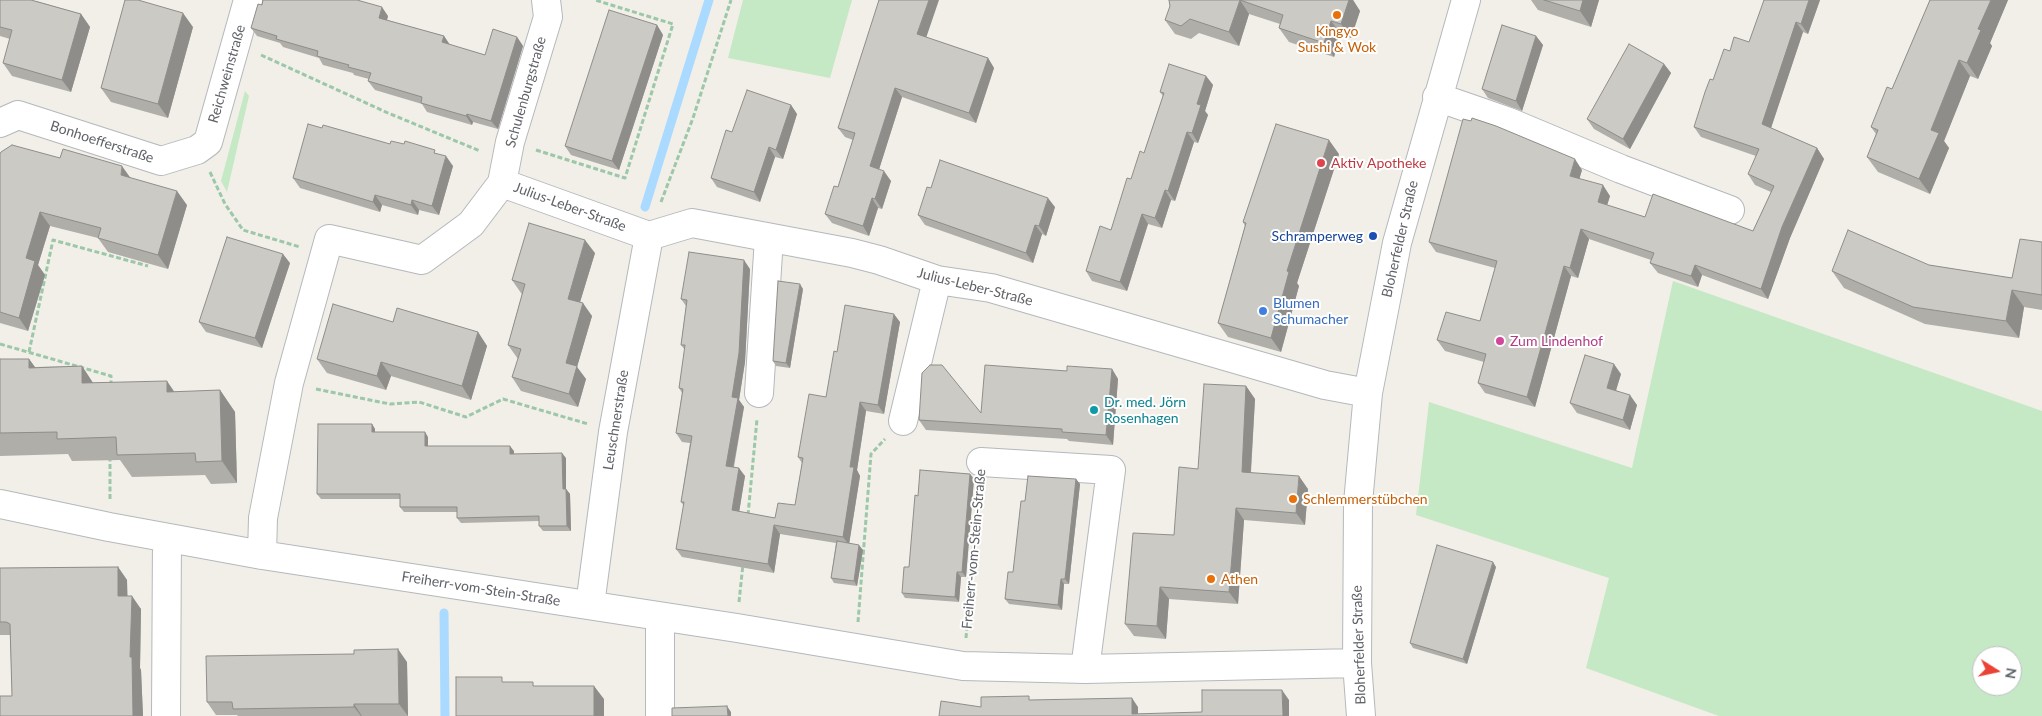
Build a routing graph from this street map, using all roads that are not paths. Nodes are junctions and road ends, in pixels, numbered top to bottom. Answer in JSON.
{"nodes":[{"id":1,"x":248,"y":0,"type":"edge"},
{"id":2,"x":546,"y":0,"type":"edge"},
{"id":3,"x":1466,"y":0,"type":"edge"},
{"id":4,"x":1438,"y":97,"type":"junction"},
{"id":5,"x":0,"y":123,"type":"edge"},
{"id":6,"x":200,"y":148,"type":"joint"},
{"id":7,"x":506,"y":162,"type":"junction"},
{"id":8,"x":1730,"y":210,"type":"dead end"},
{"id":9,"x":649,"y":236,"type":"junction"},
{"id":10,"x":769,"y":238,"type":"junction"},
{"id":11,"x":936,"y":280,"type":"junction"},
{"id":12,"x":759,"y":393,"type":"road end"},
{"id":13,"x":1368,"y":394,"type":"junction"},
{"id":14,"x":903,"y":421,"type":"road end"},
{"id":15,"x":981,"y":462,"type":"road end"},
{"id":16,"x":0,"y":504,"type":"edge"},
{"id":17,"x":167,"y":538,"type":"junction"},
{"id":18,"x":262,"y":556,"type":"junction"},
{"id":19,"x":590,"y":605,"type":"junction"},
{"id":20,"x":660,"y":617,"type":"junction"},
{"id":21,"x":1357,"y":663,"type":"junction"},
{"id":22,"x":1085,"y":669,"type":"junction"},
{"id":23,"x":166,"y":716,"type":"edge"},
{"id":24,"x":660,"y":716,"type":"edge"},
{"id":25,"x":1361,"y":716,"type":"edge"}],
"edges":[{"from":1,"to":6,"type":"street","name":"Reichweinstraße"},
{"from":2,"to":7,"type":"street","name":"Schulenburgstraße"},
{"from":3,"to":4,"type":"street","name":"Bloherfelder Straße"},
{"from":4,"to":8,"type":"street"},
{"from":4,"to":13,"type":"street","name":"Bloherfelder Straße"},
{"from":5,"to":6,"type":"street","name":"Bonhoefferstraße"},
{"from":7,"to":9,"type":"street","name":"Julius-Leber-Straße"},
{"from":7,"to":18,"type":"street","name":"Julius-Leber-Straße"},
{"from":9,"to":10,"type":"street","name":"Julius-Leber-Straße"},
{"from":9,"to":19,"type":"street","name":"Leuschnerstraße"},
{"from":10,"to":11,"type":"street","name":"Julius-Leber-Straße"},
{"from":10,"to":12,"type":"street"},
{"from":11,"to":13,"type":"street","name":"Julius-Leber-Straße"},
{"from":11,"to":14,"type":"street"},
{"from":13,"to":21,"type":"street","name":"Bloherfelder Straße"},
{"from":15,"to":22,"type":"street","name":"Freiherr-vom-Stein-Straße"},
{"from":16,"to":17,"type":"street","name":"Freiherr-vom-Stein-Straße"},
{"from":17,"to":18,"type":"street","name":"Freiherr-vom-Stein-Straße"},
{"from":17,"to":23,"type":"street"},
{"from":18,"to":19,"type":"street","name":"Freiherr-vom-Stein-Straße"},
{"from":19,"to":20,"type":"street","name":"Freiherr-vom-Stein-Straße"},
{"from":20,"to":22,"type":"street","name":"Freiherr-vom-Stein-Straße"},
{"from":20,"to":24,"type":"street"},
{"from":21,"to":22,"type":"street","name":"Freiherr-vom-Stein-Straße"},
{"from":21,"to":25,"type":"street","name":"Bloherfelder Straße"}]}
